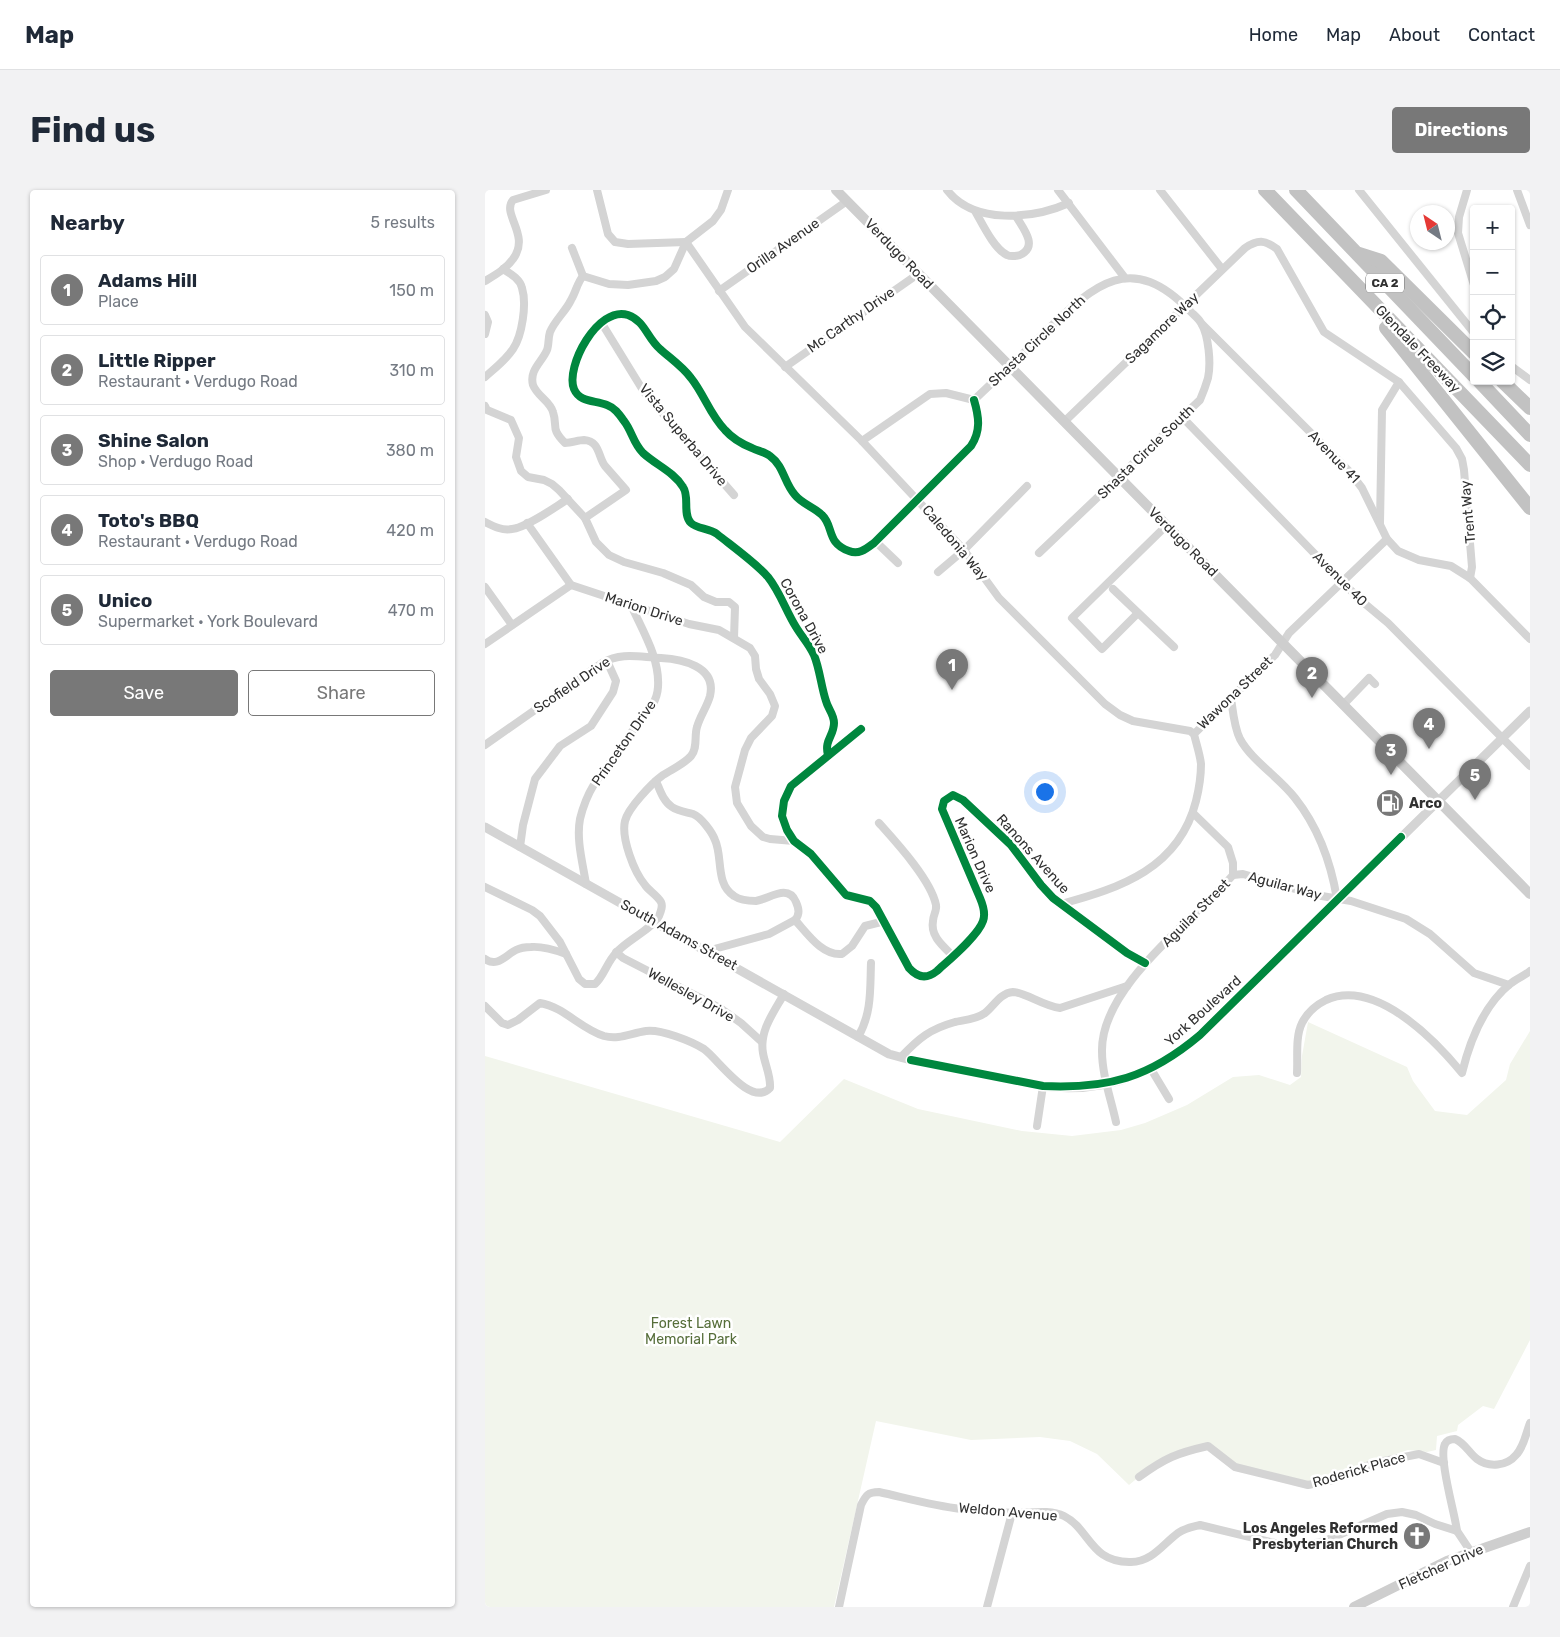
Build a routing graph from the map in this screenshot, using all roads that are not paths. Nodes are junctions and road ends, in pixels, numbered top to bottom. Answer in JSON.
{"nodes":[{"id":1,"x":546,"y":190,"type":"edge"},
{"id":2,"x":597,"y":190,"type":"edge"},
{"id":3,"x":728,"y":190,"type":"edge"},
{"id":4,"x":836,"y":190,"type":"edge"},
{"id":5,"x":947,"y":190,"type":"edge"},
{"id":6,"x":1058,"y":190,"type":"edge"},
{"id":7,"x":1160,"y":190,"type":"edge"},
{"id":8,"x":1265,"y":190,"type":"edge"},
{"id":9,"x":1296,"y":190,"type":"edge"},
{"id":10,"x":1467,"y":190,"type":"edge"},
{"id":11,"x":1517,"y":190,"type":"edge"},
{"id":12,"x":1361,"y":191,"type":"edge"},
{"id":13,"x":847,"y":201,"type":"junction"},
{"id":14,"x":1069,"y":203,"type":"junction"},
{"id":15,"x":975,"y":211,"type":"junction"},
{"id":16,"x":1016,"y":216,"type":"junction"},
{"id":17,"x":1530,"y":225,"type":"edge"},
{"id":18,"x":686,"y":242,"type":"junction"},
{"id":19,"x":572,"y":248,"type":"dead end"},
{"id":20,"x":1357,"y":254,"type":"junction"},
{"id":21,"x":503,"y":269,"type":"junction"},
{"id":22,"x":1222,"y":270,"type":"junction"},
{"id":23,"x":1470,"y":272,"type":"edge"},
{"id":24,"x":918,"y":274,"type":"junction"},
{"id":25,"x":583,"y":276,"type":"junction"},
{"id":26,"x":1125,"y":278,"type":"junction"},
{"id":27,"x":485,"y":281,"type":"edge"},
{"id":28,"x":719,"y":291,"type":"junction"},
{"id":29,"x":1363,"y":292,"type":"junction"},
{"id":30,"x":1185,"y":306,"type":"junction"},
{"id":31,"x":485,"y":315,"type":"edge"},
{"id":32,"x":601,"y":322,"type":"junction"},
{"id":33,"x":1201,"y":323,"type":"junction"},
{"id":34,"x":1470,"y":328,"type":"edge"},
{"id":35,"x":485,"y":334,"type":"edge"},
{"id":36,"x":1470,"y":349,"type":"edge"},
{"id":37,"x":1010,"y":366,"type":"junction"},
{"id":38,"x":785,"y":367,"type":"junction"},
{"id":39,"x":1515,"y":369,"type":"edge"},
{"id":40,"x":1470,"y":372,"type":"edge"},
{"id":41,"x":485,"y":377,"type":"edge"},
{"id":42,"x":1530,"y":380,"type":"edge"},
{"id":43,"x":1399,"y":382,"type":"junction"},
{"id":44,"x":1483,"y":385,"type":"edge"},
{"id":45,"x":1506,"y":385,"type":"edge"},
{"id":46,"x":974,"y":400,"type":"junction"},
{"id":47,"x":485,"y":406,"type":"edge"},
{"id":48,"x":1530,"y":408,"type":"edge"},
{"id":49,"x":1183,"y":418,"type":"junction"},
{"id":50,"x":1065,"y":422,"type":"junction"},
{"id":51,"x":1530,"y":435,"type":"edge"},
{"id":52,"x":862,"y":441,"type":"junction"},
{"id":53,"x":1530,"y":465,"type":"edge"},
{"id":54,"x":1119,"y":478,"type":"junction"},
{"id":55,"x":1027,"y":486,"type":"dead end"},
{"id":56,"x":734,"y":495,"type":"dead end"},
{"id":57,"x":569,"y":499,"type":"junction"},
{"id":58,"x":918,"y":499,"type":"junction"},
{"id":59,"x":1530,"y":508,"type":"edge"},
{"id":60,"x":585,"y":518,"type":"junction"},
{"id":61,"x":485,"y":522,"type":"edge"},
{"id":62,"x":527,"y":523,"type":"junction"},
{"id":63,"x":1380,"y":525,"type":"junction"},
{"id":64,"x":1166,"y":526,"type":"junction"},
{"id":65,"x":1387,"y":539,"type":"junction"},
{"id":66,"x":876,"y":542,"type":"junction"},
{"id":67,"x":964,"y":550,"type":"junction"},
{"id":68,"x":1039,"y":553,"type":"dead end"},
{"id":69,"x":898,"y":563,"type":"dead end"},
{"id":70,"x":939,"y":572,"type":"dead end"},
{"id":71,"x":1470,"y":578,"type":"junction"},
{"id":72,"x":1343,"y":583,"type":"junction"},
{"id":73,"x":571,"y":585,"type":"junction"},
{"id":74,"x":485,"y":587,"type":"edge"},
{"id":75,"x":1113,"y":589,"type":"dead end"},
{"id":76,"x":631,"y":605,"type":"junction"},
{"id":77,"x":1138,"y":613,"type":"junction"},
{"id":78,"x":512,"y":625,"type":"junction"},
{"id":79,"x":734,"y":638,"type":"junction"},
{"id":80,"x":1530,"y":639,"type":"edge"},
{"id":81,"x":1283,"y":643,"type":"junction"},
{"id":82,"x":485,"y":644,"type":"edge"},
{"id":83,"x":1174,"y":647,"type":"dead end"},
{"id":84,"x":655,"y":658,"type":"junction"},
{"id":85,"x":607,"y":661,"type":"junction"},
{"id":86,"x":1375,"y":684,"type":"dead end"},
{"id":87,"x":1231,"y":698,"type":"junction"},
{"id":88,"x":1343,"y":705,"type":"junction"},
{"id":89,"x":1530,"y":711,"type":"edge"},
{"id":90,"x":861,"y":729,"type":"dead end"},
{"id":91,"x":1194,"y":734,"type":"junction"},
{"id":92,"x":1502,"y":737,"type":"junction"},
{"id":93,"x":485,"y":744,"type":"edge"},
{"id":94,"x":828,"y":755,"type":"junction"},
{"id":95,"x":1530,"y":766,"type":"edge"},
{"id":96,"x":656,"y":781,"type":"junction"},
{"id":97,"x":953,"y":795,"type":"joint"},
{"id":98,"x":1437,"y":801,"type":"junction"},
{"id":99,"x":1193,"y":813,"type":"junction"},
{"id":100,"x":879,"y":823,"type":"dead end"},
{"id":101,"x":485,"y":827,"type":"edge"},
{"id":102,"x":794,"y":841,"type":"junction"},
{"id":103,"x":520,"y":847,"type":"junction"},
{"id":104,"x":1233,"y":875,"type":"junction"},
{"id":105,"x":586,"y":884,"type":"junction"},
{"id":106,"x":485,"y":887,"type":"edge"},
{"id":107,"x":1530,"y":894,"type":"edge"},
{"id":108,"x":1337,"y":899,"type":"junction"},
{"id":109,"x":1061,"y":904,"type":"junction"},
{"id":110,"x":795,"y":920,"type":"junction"},
{"id":111,"x":885,"y":921,"type":"junction"},
{"id":112,"x":655,"y":922,"type":"junction"},
{"id":113,"x":707,"y":951,"type":"junction"},
{"id":114,"x":616,"y":952,"type":"junction"},
{"id":115,"x":566,"y":954,"type":"junction"},
{"id":116,"x":953,"y":956,"type":"junction"},
{"id":117,"x":485,"y":960,"type":"edge"},
{"id":118,"x":871,"y":963,"type":"dead end"},
{"id":119,"x":1145,"y":963,"type":"junction"},
{"id":120,"x":1530,"y":971,"type":"edge"},
{"id":121,"x":1509,"y":985,"type":"junction"},
{"id":122,"x":1127,"y":986,"type":"junction"},
{"id":123,"x":784,"y":994,"type":"junction"},
{"id":124,"x":485,"y":1006,"type":"edge"},
{"id":125,"x":858,"y":1037,"type":"junction"},
{"id":126,"x":762,"y":1042,"type":"junction"},
{"id":127,"x":872,"y":1044,"type":"joint"},
{"id":128,"x":901,"y":1057,"type":"junction"},
{"id":129,"x":1151,"y":1069,"type":"junction"},
{"id":130,"x":1297,"y":1073,"type":"dead end"},
{"id":131,"x":1107,"y":1084,"type":"junction"},
{"id":132,"x":1043,"y":1086,"type":"junction"},
{"id":133,"x":1169,"y":1099,"type":"dead end"},
{"id":134,"x":1116,"y":1122,"type":"dead end"},
{"id":135,"x":1037,"y":1126,"type":"dead end"},
{"id":136,"x":1530,"y":1423,"type":"edge"},
{"id":137,"x":1444,"y":1463,"type":"junction"},
{"id":138,"x":1139,"y":1476,"type":"dead end"},
{"id":139,"x":1013,"y":1513,"type":"junction"},
{"id":140,"x":1457,"y":1531,"type":"junction"},
{"id":141,"x":1530,"y":1532,"type":"edge"},
{"id":142,"x":1471,"y":1552,"type":"junction"},
{"id":143,"x":1530,"y":1566,"type":"edge"},
{"id":144,"x":839,"y":1607,"type":"edge"},
{"id":145,"x":987,"y":1607,"type":"edge"},
{"id":146,"x":1354,"y":1607,"type":"edge"},
{"id":147,"x":1513,"y":1607,"type":"edge"}],
"edges":[{"from":1,"to":21,"type":"street"},
{"from":2,"to":18,"type":"street"},
{"from":3,"to":18,"type":"street"},
{"from":4,"to":13,"type":"main road","name":"Verdugo Road"},
{"from":5,"to":15,"type":"street"},
{"from":6,"to":14,"type":"street"},
{"from":7,"to":22,"type":"street"},
{"from":8,"to":29,"type":"highway","name":"Glendale Freeway","number":"CA 2"},
{"from":9,"to":20,"type":"highway","name":"Glendale Freeway","number":"CA 2"},
{"from":10,"to":23,"type":"street"},
{"from":11,"to":17,"type":"street"},
{"from":12,"to":34,"type":"street"},
{"from":13,"to":24,"type":"main road","name":"Verdugo Road"},
{"from":13,"to":28,"type":"street","name":"Orilla Avenue"},
{"from":14,"to":16,"type":"street"},
{"from":14,"to":26,"type":"street"},
{"from":15,"to":16,"type":"street"},
{"from":15,"to":16,"type":"street"},
{"from":18,"to":25,"type":"street"},
{"from":18,"to":28,"type":"street","name":"Caledonia Way"},
{"from":19,"to":25,"type":"street"},
{"from":20,"to":36,"type":"highway"},
{"from":20,"to":40,"type":"highway","name":"Glendale Freeway","number":"CA 2"},
{"from":21,"to":27,"type":"street"},
{"from":21,"to":41,"type":"street"},
{"from":22,"to":30,"type":"street","name":"Sagamore Way"},
{"from":22,"to":43,"type":"street","name":"Sagamore Way"},
{"from":24,"to":37,"type":"main road","name":"Verdugo Road"},
{"from":24,"to":38,"type":"street","name":"Mc Carthy Drive"},
{"from":25,"to":60,"type":"street"},
{"from":26,"to":30,"type":"street","name":"Shasta Circle North"},
{"from":26,"to":37,"type":"street","name":"Shasta Circle North"},
{"from":28,"to":38,"type":"street","name":"Caledonia Way"},
{"from":29,"to":53,"type":"highway","name":"Glendale Freeway","number":"CA 2"},
{"from":29,"to":59,"type":"highway"},
{"from":30,"to":33,"type":"street","name":"Shasta Circle South"},
{"from":30,"to":50,"type":"street","name":"Sagamore Way"},
{"from":31,"to":35,"type":"street"},
{"from":32,"to":56,"type":"street","name":"Vista Superba Drive"},
{"from":32,"to":66,"type":"street"},
{"from":32,"to":94,"type":"street","name":"Corona Drive"},
{"from":33,"to":49,"type":"street","name":"Shasta Circle South"},
{"from":33,"to":63,"type":"street","name":"Avenue 41"},
{"from":37,"to":46,"type":"street","name":"Shasta Circle North"},
{"from":37,"to":50,"type":"main road","name":"Verdugo Road"},
{"from":38,"to":52,"type":"street","name":"Caledonia Way"},
{"from":39,"to":42,"type":"street"},
{"from":43,"to":63,"type":"street"},
{"from":43,"to":71,"type":"street","name":"Trent Way"},
{"from":44,"to":51,"type":"highway","name":"Glendale Freeway"},
{"from":45,"to":48,"type":"highway"},
{"from":46,"to":52,"type":"street"},
{"from":46,"to":58,"type":"street"},
{"from":47,"to":57,"type":"street"},
{"from":49,"to":54,"type":"street","name":"Shasta Circle South"},
{"from":49,"to":72,"type":"street","name":"Avenue 40"},
{"from":50,"to":54,"type":"main road","name":"Verdugo Road"},
{"from":52,"to":58,"type":"street","name":"Caledonia Way"},
{"from":54,"to":64,"type":"main road","name":"Verdugo Road"},
{"from":54,"to":68,"type":"street","name":"Shasta Circle South"},
{"from":55,"to":67,"type":"street"},
{"from":57,"to":60,"type":"street"},
{"from":57,"to":62,"type":"street"},
{"from":58,"to":66,"type":"street"},
{"from":58,"to":67,"type":"street","name":"Caledonia Way"},
{"from":60,"to":79,"type":"street"},
{"from":61,"to":62,"type":"street"},
{"from":62,"to":73,"type":"street"},
{"from":63,"to":65,"type":"street","name":"Avenue 41"},
{"from":64,"to":77,"type":"street"},
{"from":64,"to":81,"type":"main road","name":"Verdugo Road"},
{"from":65,"to":71,"type":"street","name":"Avenue 41"},
{"from":65,"to":72,"type":"street","name":"Wawona Street"},
{"from":66,"to":69,"type":"street"},
{"from":67,"to":70,"type":"street"},
{"from":67,"to":91,"type":"street","name":"Caledonia Way"},
{"from":71,"to":80,"type":"street","name":"Avenue 41"},
{"from":72,"to":81,"type":"street","name":"Wawona Street"},
{"from":72,"to":92,"type":"street","name":"Avenue 40"},
{"from":73,"to":76,"type":"street","name":"Marion Drive"},
{"from":73,"to":78,"type":"street"},
{"from":74,"to":78,"type":"street"},
{"from":75,"to":77,"type":"street"},
{"from":76,"to":79,"type":"street","name":"Marion Drive"},
{"from":76,"to":84,"type":"street","name":"Princeton Drive"},
{"from":77,"to":83,"type":"street"},
{"from":78,"to":82,"type":"street"},
{"from":79,"to":102,"type":"street","name":"Marion Drive"},
{"from":81,"to":87,"type":"street","name":"Wawona Street"},
{"from":81,"to":88,"type":"main road","name":"Verdugo Road"},
{"from":84,"to":85,"type":"street","name":"Scofield Drive"},
{"from":84,"to":96,"type":"street","name":"Scofield Drive"},
{"from":84,"to":105,"type":"street","name":"Princeton Drive"},
{"from":85,"to":93,"type":"street","name":"Scofield Drive"},
{"from":85,"to":103,"type":"street"},
{"from":86,"to":88,"type":"street"},
{"from":87,"to":91,"type":"street","name":"Wawona Street"},
{"from":87,"to":108,"type":"street"},
{"from":88,"to":98,"type":"main road","name":"Verdugo Road"},
{"from":89,"to":92,"type":"street","name":"York Boulevard"},
{"from":90,"to":94,"type":"street"},
{"from":91,"to":99,"type":"street","name":"Wawona Street"},
{"from":92,"to":95,"type":"street","name":"Avenue 40"},
{"from":92,"to":98,"type":"street","name":"York Boulevard"},
{"from":94,"to":102,"type":"street"},
{"from":96,"to":110,"type":"street"},
{"from":96,"to":112,"type":"street"},
{"from":97,"to":109,"type":"street","name":"Ranons Avenue"},
{"from":97,"to":116,"type":"street","name":"Marion Drive"},
{"from":98,"to":107,"type":"main road","name":"Verdugo Road"},
{"from":98,"to":108,"type":"street","name":"York Boulevard"},
{"from":99,"to":104,"type":"street","name":"Aguilar Street"},
{"from":99,"to":109,"type":"street","name":"Wawona Street"},
{"from":100,"to":116,"type":"street"},
{"from":101,"to":103,"type":"street","name":"South Adams Street"},
{"from":102,"to":111,"type":"street","name":"Marion Drive"},
{"from":103,"to":105,"type":"street","name":"South Adams Street"},
{"from":104,"to":108,"type":"street","name":"Aguilar Way"},
{"from":104,"to":119,"type":"street","name":"Aguilar Street"},
{"from":105,"to":112,"type":"street","name":"South Adams Street"},
{"from":106,"to":115,"type":"street"},
{"from":108,"to":121,"type":"street","name":"Aguilar Way"},
{"from":108,"to":129,"type":"street","name":"York Boulevard"},
{"from":109,"to":119,"type":"street","name":"Ranons Avenue"},
{"from":110,"to":111,"type":"street"},
{"from":110,"to":113,"type":"street"},
{"from":111,"to":116,"type":"street","name":"Marion Drive"},
{"from":112,"to":113,"type":"street","name":"South Adams Street"},
{"from":112,"to":114,"type":"street"},
{"from":113,"to":123,"type":"street","name":"South Adams Street"},
{"from":114,"to":115,"type":"street"},
{"from":114,"to":126,"type":"street","name":"Wellesley Drive"},
{"from":115,"to":117,"type":"street"},
{"from":118,"to":125,"type":"street"},
{"from":119,"to":122,"type":"street"},
{"from":120,"to":121,"type":"street"},
{"from":121,"to":130,"type":"street"},
{"from":122,"to":128,"type":"street"},
{"from":122,"to":131,"type":"street"},
{"from":123,"to":125,"type":"street","name":"South Adams Street"},
{"from":123,"to":126,"type":"street"},
{"from":124,"to":126,"type":"street"},
{"from":125,"to":127,"type":"street","name":"South Adams Street"},
{"from":127,"to":128,"type":"street","name":"York Boulevard"},
{"from":128,"to":132,"type":"street","name":"York Boulevard"},
{"from":129,"to":131,"type":"street","name":"York Boulevard"},
{"from":129,"to":133,"type":"street"},
{"from":131,"to":132,"type":"street","name":"York Boulevard"},
{"from":131,"to":134,"type":"street"},
{"from":132,"to":135,"type":"street"},
{"from":136,"to":137,"type":"street"},
{"from":137,"to":138,"type":"street","name":"Roderick Place"},
{"from":137,"to":140,"type":"street"},
{"from":139,"to":140,"type":"street","name":"Weldon Avenue"},
{"from":139,"to":144,"type":"street","name":"Weldon Avenue"},
{"from":139,"to":145,"type":"street"},
{"from":140,"to":142,"type":"street"},
{"from":141,"to":142,"type":"main road","name":"Fletcher Drive"},
{"from":142,"to":146,"type":"main road","name":"Fletcher Drive"},
{"from":143,"to":147,"type":"street"}]}
